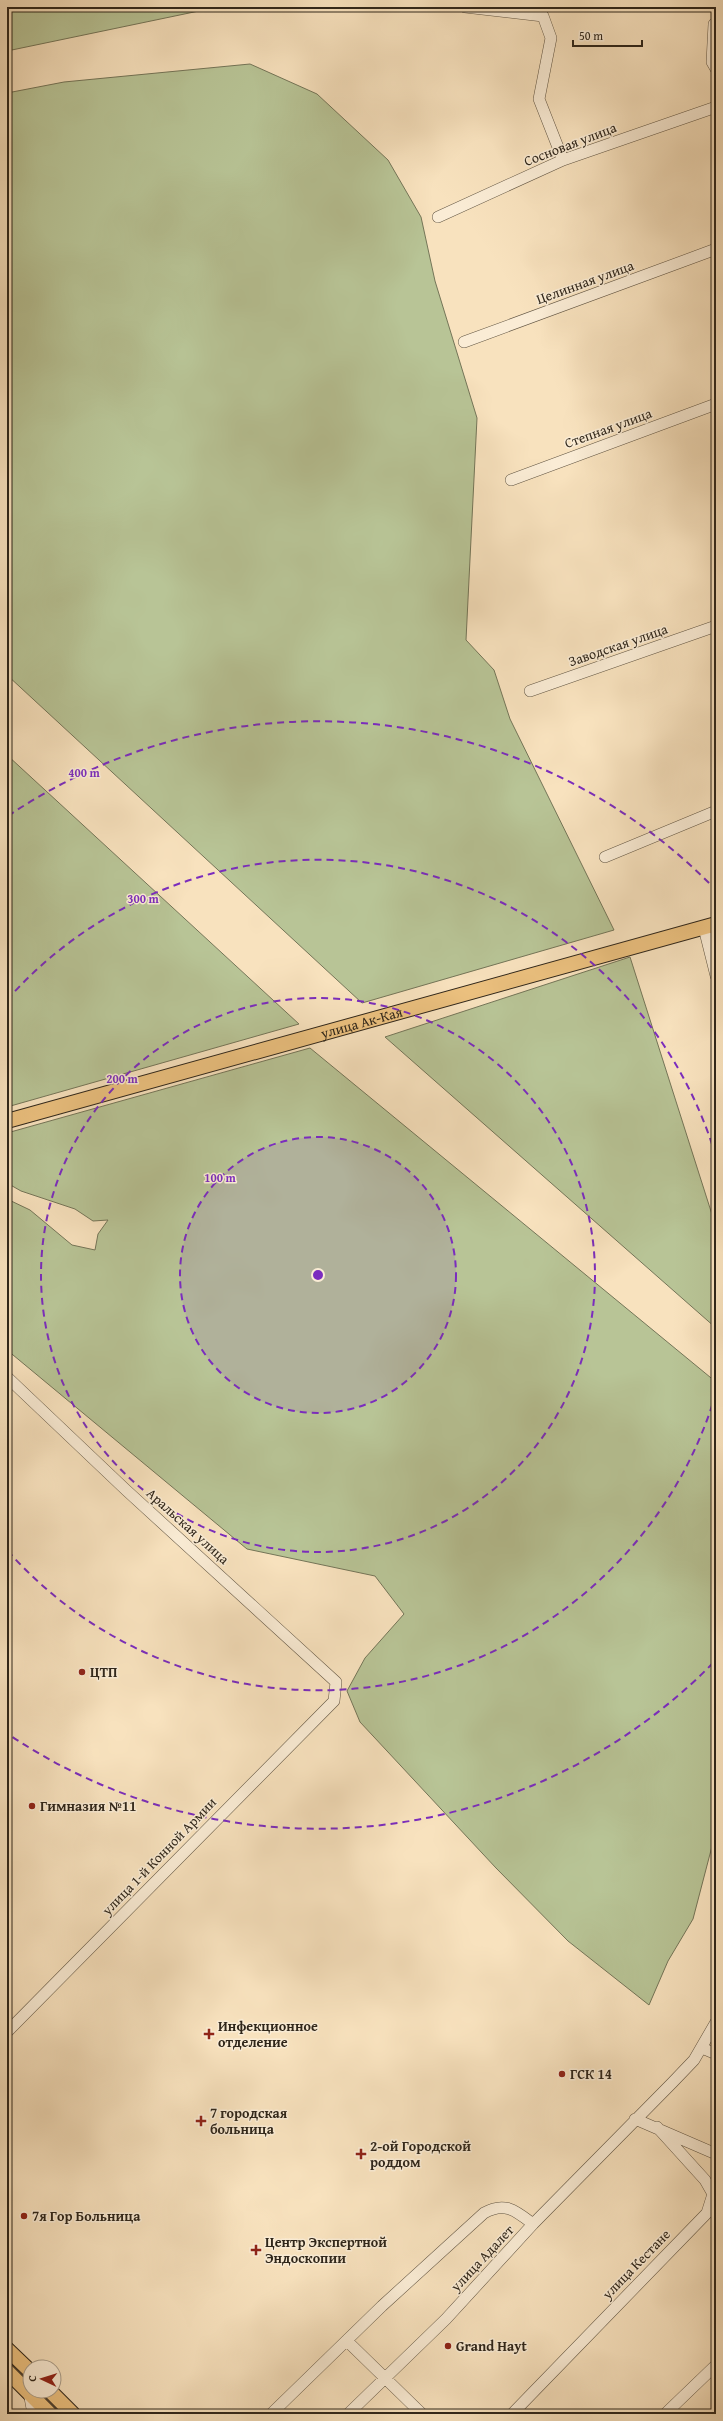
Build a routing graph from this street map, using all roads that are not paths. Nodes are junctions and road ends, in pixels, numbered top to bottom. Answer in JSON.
{"nodes":[{"id":1,"x":465,"y":7,"type":"edge"},
{"id":2,"x":716,"y":24,"type":"edge"},
{"id":3,"x":716,"y":69,"type":"edge"},
{"id":4,"x":716,"y":107,"type":"edge"},
{"id":5,"x":563,"y":160,"type":"junction"},
{"id":6,"x":438,"y":217,"type":"dead end"},
{"id":7,"x":716,"y":250,"type":"edge"},
{"id":8,"x":464,"y":342,"type":"dead end"},
{"id":9,"x":716,"y":404,"type":"edge"},
{"id":10,"x":511,"y":480,"type":"dead end"},
{"id":11,"x":716,"y":626,"type":"edge"},
{"id":12,"x":530,"y":691,"type":"dead end"},
{"id":13,"x":716,"y":811,"type":"edge"},
{"id":14,"x":605,"y":857,"type":"dead end"},
{"id":15,"x":710,"y":926,"type":"edge"},
{"id":16,"x":716,"y":976,"type":"edge"},
{"id":17,"x":7,"y":1121,"type":"edge"},
{"id":18,"x":7,"y":1378,"type":"edge"},
{"id":19,"x":334,"y":1702,"type":"joint"},
{"id":20,"x":716,"y":2022,"type":"edge"},
{"id":21,"x":7,"y":2032,"type":"edge"},
{"id":22,"x":702,"y":2048,"type":"junction"},
{"id":23,"x":716,"y":2054,"type":"edge"},
{"id":24,"x":635,"y":2119,"type":"junction"},
{"id":25,"x":657,"y":2127,"type":"junction"},
{"id":26,"x":716,"y":2154,"type":"edge"},
{"id":27,"x":533,"y":2224,"type":"junction"},
{"id":28,"x":347,"y":2341,"type":"junction"},
{"id":29,"x":7,"y":2349,"type":"edge"},
{"id":30,"x":22,"y":2363,"type":"edge"},
{"id":31,"x":716,"y":2365,"type":"edge"},
{"id":32,"x":7,"y":2371,"type":"edge"},
{"id":33,"x":385,"y":2376,"type":"junction"},
{"id":34,"x":22,"y":2385,"type":"edge"},
{"id":35,"x":30,"y":2399,"type":"edge"},
{"id":36,"x":36,"y":2399,"type":"edge"},
{"id":37,"x":58,"y":2399,"type":"edge"},
{"id":38,"x":33,"y":2414,"type":"edge"},
{"id":39,"x":50,"y":2414,"type":"edge"},
{"id":40,"x":73,"y":2414,"type":"edge"},
{"id":41,"x":271,"y":2414,"type":"edge"},
{"id":42,"x":348,"y":2414,"type":"edge"},
{"id":43,"x":422,"y":2414,"type":"edge"},
{"id":44,"x":512,"y":2414,"type":"edge"},
{"id":45,"x":665,"y":2414,"type":"edge"}],
"edges":[{"from":1,"to":5,"type":"street"},
{"from":2,"to":3,"type":"street"},
{"from":4,"to":5,"type":"street","name":"Сосновая улица"},
{"from":5,"to":6,"type":"street","name":"Сосновая улица"},
{"from":7,"to":8,"type":"street","name":"Целинная улица"},
{"from":9,"to":10,"type":"street","name":"Степная улица"},
{"from":11,"to":12,"type":"street","name":"Заводская улица"},
{"from":13,"to":14,"type":"street"},
{"from":15,"to":16,"type":"street"},
{"from":15,"to":17,"type":"main road","name":"улица Ак-Кая"},
{"from":18,"to":19,"type":"street","name":"Аральская улица"},
{"from":19,"to":21,"type":"street","name":"улица 1-й Конной Армии"},
{"from":20,"to":22,"type":"street","name":"улица Адалет"},
{"from":22,"to":23,"type":"street"},
{"from":22,"to":24,"type":"street","name":"улица Адалет"},
{"from":24,"to":25,"type":"street"},
{"from":24,"to":27,"type":"street","name":"улица Адалет"},
{"from":25,"to":26,"type":"street"},
{"from":25,"to":44,"type":"street","name":"улица Кестане"},
{"from":27,"to":28,"type":"street"},
{"from":27,"to":33,"type":"street","name":"улица Адалет"},
{"from":28,"to":33,"type":"street"},
{"from":28,"to":41,"type":"street"},
{"from":29,"to":30,"type":"main road"},
{"from":31,"to":45,"type":"street"},
{"from":32,"to":34,"type":"main road"},
{"from":33,"to":42,"type":"street","name":"улица Адалет"},
{"from":33,"to":43,"type":"street"},
{"from":35,"to":38,"type":"street"},
{"from":36,"to":39,"type":"main road"},
{"from":37,"to":40,"type":"main road"}]}
